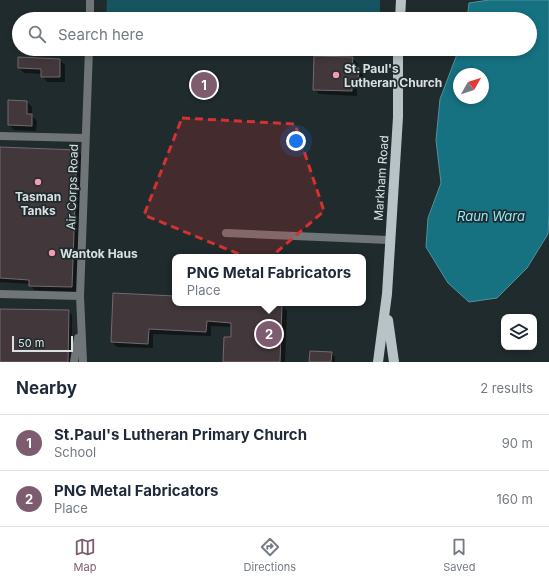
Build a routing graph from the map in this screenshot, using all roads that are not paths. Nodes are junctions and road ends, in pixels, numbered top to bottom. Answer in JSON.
{"nodes":[{"id":1,"x":90,"y":0,"type":"edge"},
{"id":2,"x":400,"y":0,"type":"edge"},
{"id":3,"x":90,"y":12,"type":"edge"},
{"id":4,"x":400,"y":12,"type":"edge"},
{"id":5,"x":89,"y":56,"type":"edge"},
{"id":6,"x":398,"y":56,"type":"edge"},
{"id":7,"x":0,"y":136,"type":"edge"},
{"id":8,"x":85,"y":138,"type":"junction"},
{"id":9,"x":226,"y":233,"type":"dead end"},
{"id":10,"x":389,"y":240,"type":"junction"},
{"id":11,"x":0,"y":294,"type":"edge"},
{"id":12,"x":80,"y":296,"type":"junction"},
{"id":13,"x":386,"y":308,"type":"junction"},
{"id":14,"x":81,"y":326,"type":"junction"},
{"id":15,"x":74,"y":362,"type":"edge"},
{"id":16,"x":83,"y":362,"type":"edge"},
{"id":17,"x":378,"y":362,"type":"edge"},
{"id":18,"x":394,"y":362,"type":"edge"}],
"edges":[{"from":1,"to":3,"type":"street"},
{"from":2,"to":4,"type":"main road"},
{"from":5,"to":8,"type":"street","name":"Air Corps Road"},
{"from":6,"to":10,"type":"main road","name":"Markham Road"},
{"from":7,"to":8,"type":"street"},
{"from":8,"to":12,"type":"street","name":"Air Corps Road"},
{"from":9,"to":10,"type":"street"},
{"from":10,"to":13,"type":"main road","name":"Markham Road"},
{"from":11,"to":12,"type":"street"},
{"from":12,"to":14,"type":"street","name":"Air Corps Road"},
{"from":13,"to":17,"type":"main road","name":"Markham Road"},
{"from":13,"to":18,"type":"main road","name":"Markham Road"},
{"from":14,"to":15,"type":"street","name":"Air Corps Road"},
{"from":14,"to":16,"type":"street","name":"Air Corps Road"}]}
